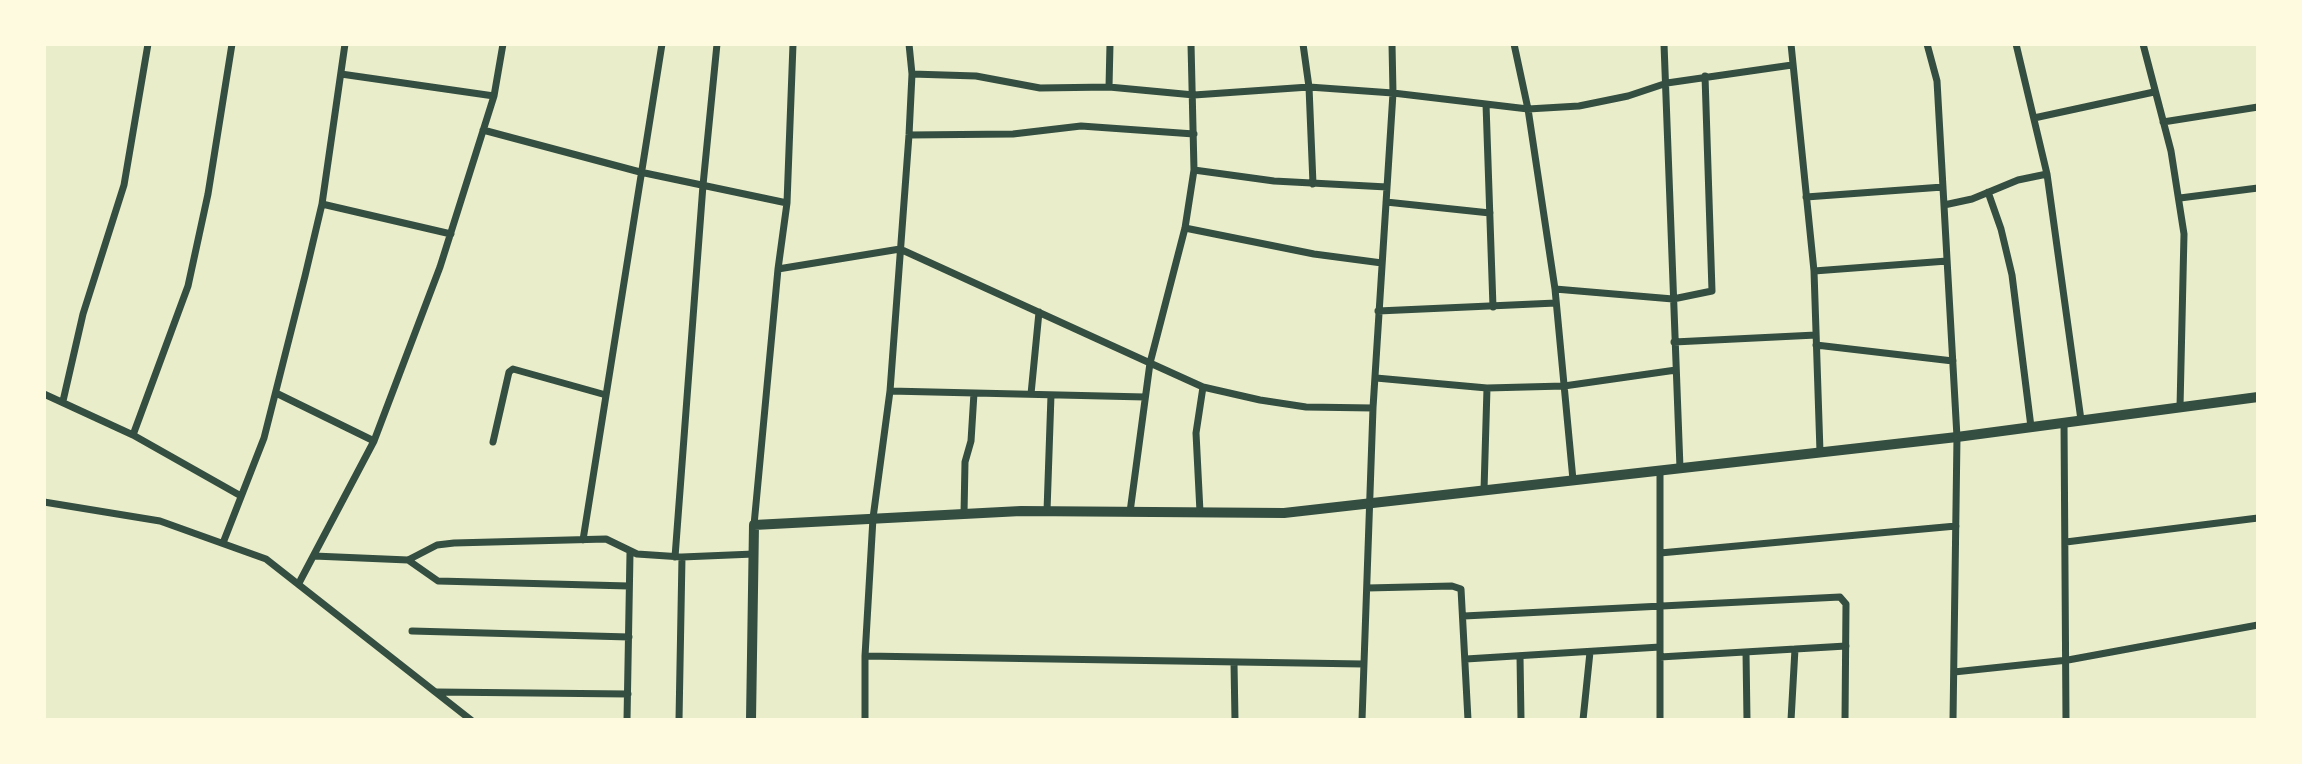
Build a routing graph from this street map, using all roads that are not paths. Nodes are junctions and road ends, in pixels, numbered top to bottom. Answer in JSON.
{"nodes":[{"id":1,"x":148,"y":44,"type":"edge"},
{"id":2,"x":232,"y":44,"type":"edge"},
{"id":3,"x":345,"y":44,"type":"edge"},
{"id":4,"x":503,"y":44,"type":"edge"},
{"id":5,"x":662,"y":44,"type":"edge"},
{"id":6,"x":717,"y":44,"type":"edge"},
{"id":7,"x":793,"y":44,"type":"edge"},
{"id":8,"x":909,"y":44,"type":"edge"},
{"id":9,"x":1110,"y":44,"type":"edge"},
{"id":10,"x":1191,"y":44,"type":"edge"},
{"id":11,"x":1303,"y":44,"type":"edge"},
{"id":12,"x":1392,"y":44,"type":"edge"},
{"id":13,"x":1514,"y":44,"type":"edge"},
{"id":14,"x":1664,"y":44,"type":"edge"},
{"id":15,"x":1791,"y":44,"type":"edge"},
{"id":16,"x":1927,"y":44,"type":"edge"},
{"id":17,"x":2016,"y":44,"type":"edge"},
{"id":18,"x":2144,"y":44,"type":"edge"},
{"id":19,"x":1793,"y":65,"type":"junction"},
{"id":20,"x":341,"y":74,"type":"junction"},
{"id":21,"x":912,"y":74,"type":"junction"},
{"id":22,"x":1704,"y":76,"type":"junction"},
{"id":23,"x":1667,"y":83,"type":"junction"},
{"id":24,"x":1109,"y":87,"type":"junction"},
{"id":25,"x":1309,"y":87,"type":"junction"},
{"id":26,"x":2154,"y":92,"type":"junction"},
{"id":27,"x":1394,"y":93,"type":"junction"},
{"id":28,"x":1194,"y":95,"type":"junction"},
{"id":29,"x":494,"y":96,"type":"junction"},
{"id":30,"x":1486,"y":104,"type":"junction"},
{"id":31,"x":2258,"y":107,"type":"edge"},
{"id":32,"x":1528,"y":109,"type":"junction"},
{"id":33,"x":2034,"y":118,"type":"junction"},
{"id":34,"x":2162,"y":122,"type":"junction"},
{"id":35,"x":483,"y":130,"type":"junction"},
{"id":36,"x":1194,"y":134,"type":"junction"},
{"id":37,"x":909,"y":135,"type":"junction"},
{"id":38,"x":1194,"y":170,"type":"junction"},
{"id":39,"x":640,"y":172,"type":"junction"},
{"id":40,"x":2047,"y":174,"type":"junction"},
{"id":41,"x":1313,"y":184,"type":"junction"},
{"id":42,"x":703,"y":185,"type":"junction"},
{"id":43,"x":1387,"y":187,"type":"junction"},
{"id":44,"x":1943,"y":187,"type":"junction"},
{"id":45,"x":2258,"y":188,"type":"edge"},
{"id":46,"x":1988,"y":192,"type":"junction"},
{"id":47,"x":1806,"y":197,"type":"junction"},
{"id":48,"x":2180,"y":198,"type":"junction"},
{"id":49,"x":1386,"y":202,"type":"junction"},
{"id":50,"x":787,"y":203,"type":"junction"},
{"id":51,"x":322,"y":204,"type":"junction"},
{"id":52,"x":1944,"y":205,"type":"junction"},
{"id":53,"x":1490,"y":213,"type":"junction"},
{"id":54,"x":1185,"y":228,"type":"junction"},
{"id":55,"x":451,"y":234,"type":"junction"},
{"id":56,"x":900,"y":248,"type":"junction"},
{"id":57,"x":1947,"y":261,"type":"junction"},
{"id":58,"x":1382,"y":264,"type":"junction"},
{"id":59,"x":778,"y":269,"type":"junction"},
{"id":60,"x":1814,"y":271,"type":"junction"},
{"id":61,"x":1555,"y":289,"type":"junction"},
{"id":62,"x":1673,"y":299,"type":"junction"},
{"id":63,"x":1556,"y":303,"type":"junction"},
{"id":64,"x":1493,"y":307,"type":"junction"},
{"id":65,"x":1378,"y":311,"type":"junction"},
{"id":66,"x":1039,"y":312,"type":"junction"},
{"id":67,"x":1816,"y":335,"type":"junction"},
{"id":68,"x":1674,"y":342,"type":"junction"},
{"id":69,"x":1816,"y":345,"type":"junction"},
{"id":70,"x":1953,"y":361,"type":"junction"},
{"id":71,"x":1150,"y":363,"type":"junction"},
{"id":72,"x":1676,"y":370,"type":"junction"},
{"id":73,"x":1376,"y":378,"type":"junction"},
{"id":74,"x":1564,"y":386,"type":"junction"},
{"id":75,"x":1203,"y":387,"type":"junction"},
{"id":76,"x":1487,"y":388,"type":"junction"},
{"id":77,"x":890,"y":391,"type":"junction"},
{"id":78,"x":276,"y":393,"type":"junction"},
{"id":79,"x":974,"y":393,"type":"junction"},
{"id":80,"x":44,"y":394,"type":"edge"},
{"id":81,"x":1031,"y":394,"type":"junction"},
{"id":82,"x":606,"y":395,"type":"junction"},
{"id":83,"x":1051,"y":395,"type":"junction"},
{"id":84,"x":1145,"y":397,"type":"junction"},
{"id":85,"x":2258,"y":397,"type":"edge"},
{"id":86,"x":63,"y":401,"type":"junction"},
{"id":87,"x":2180,"y":407,"type":"junction"},
{"id":88,"x":1373,"y":408,"type":"junction"},
{"id":89,"x":2081,"y":420,"type":"junction"},
{"id":90,"x":2064,"y":422,"type":"junction"},
{"id":91,"x":2031,"y":427,"type":"junction"},
{"id":92,"x":132,"y":435,"type":"junction"},
{"id":93,"x":1957,"y":437,"type":"junction"},
{"id":94,"x":374,"y":441,"type":"junction"},
{"id":95,"x":493,"y":442,"type":"dead end"},
{"id":96,"x":1820,"y":452,"type":"junction"},
{"id":97,"x":1680,"y":468,"type":"junction"},
{"id":98,"x":1660,"y":470,"type":"junction"},
{"id":99,"x":1573,"y":480,"type":"junction"},
{"id":100,"x":1484,"y":490,"type":"junction"},
{"id":101,"x":241,"y":496,"type":"junction"},
{"id":102,"x":44,"y":502,"type":"edge"},
{"id":103,"x":1370,"y":503,"type":"junction"},
{"id":104,"x":1047,"y":511,"type":"junction"},
{"id":105,"x":1130,"y":512,"type":"junction"},
{"id":106,"x":1200,"y":512,"type":"junction"},
{"id":107,"x":964,"y":514,"type":"junction"},
{"id":108,"x":2258,"y":518,"type":"edge"},
{"id":109,"x":873,"y":519,"type":"junction"},
{"id":110,"x":754,"y":525,"type":"junction"},
{"id":111,"x":1956,"y":526,"type":"junction"},
{"id":112,"x":583,"y":540,"type":"junction"},
{"id":113,"x":2066,"y":542,"type":"junction"},
{"id":114,"x":223,"y":543,"type":"junction"},
{"id":115,"x":1660,"y":553,"type":"junction"},
{"id":116,"x":630,"y":554,"type":"junction"},
{"id":117,"x":754,"y":554,"type":"junction"},
{"id":118,"x":314,"y":556,"type":"junction"},
{"id":119,"x":679,"y":557,"type":"junction"},
{"id":120,"x":408,"y":560,"type":"junction"},
{"id":121,"x":299,"y":583,"type":"junction"},
{"id":122,"x":629,"y":586,"type":"junction"},
{"id":123,"x":1367,"y":588,"type":"junction"},
{"id":124,"x":1660,"y":605,"type":"junction"},
{"id":125,"x":1464,"y":616,"type":"junction"},
{"id":126,"x":2258,"y":625,"type":"edge"},
{"id":127,"x":412,"y":631,"type":"dead end"},
{"id":128,"x":629,"y":637,"type":"junction"},
{"id":129,"x":1846,"y":646,"type":"junction"},
{"id":130,"x":1660,"y":647,"type":"junction"},
{"id":131,"x":1795,"y":649,"type":"junction"},
{"id":132,"x":1590,"y":652,"type":"junction"},
{"id":133,"x":1746,"y":652,"type":"junction"},
{"id":134,"x":865,"y":656,"type":"junction"},
{"id":135,"x":1520,"y":656,"type":"junction"},
{"id":136,"x":1660,"y":657,"type":"junction"},
{"id":137,"x":1466,"y":659,"type":"junction"},
{"id":138,"x":2068,"y":660,"type":"junction"},
{"id":139,"x":1234,"y":663,"type":"junction"},
{"id":140,"x":1363,"y":664,"type":"junction"},
{"id":141,"x":1954,"y":672,"type":"junction"},
{"id":142,"x":436,"y":692,"type":"junction"},
{"id":143,"x":628,"y":694,"type":"junction"},
{"id":144,"x":471,"y":720,"type":"edge"},
{"id":145,"x":627,"y":720,"type":"edge"},
{"id":146,"x":679,"y":720,"type":"edge"},
{"id":147,"x":751,"y":720,"type":"edge"},
{"id":148,"x":865,"y":720,"type":"edge"},
{"id":149,"x":1234,"y":720,"type":"edge"},
{"id":150,"x":1362,"y":720,"type":"edge"},
{"id":151,"x":1468,"y":720,"type":"edge"},
{"id":152,"x":1521,"y":720,"type":"edge"},
{"id":153,"x":1583,"y":720,"type":"edge"},
{"id":154,"x":1660,"y":720,"type":"edge"},
{"id":155,"x":1747,"y":720,"type":"edge"},
{"id":156,"x":1791,"y":720,"type":"edge"},
{"id":157,"x":1845,"y":720,"type":"edge"},
{"id":158,"x":1953,"y":720,"type":"edge"},
{"id":159,"x":2066,"y":720,"type":"edge"}],
"edges":[{"from":1,"to":86,"type":"street"},
{"from":2,"to":92,"type":"street"},
{"from":3,"to":20,"type":"street"},
{"from":4,"to":29,"type":"street"},
{"from":5,"to":39,"type":"street"},
{"from":6,"to":42,"type":"street"},
{"from":7,"to":50,"type":"street"},
{"from":8,"to":21,"type":"street"},
{"from":9,"to":24,"type":"street"},
{"from":10,"to":28,"type":"street"},
{"from":11,"to":25,"type":"street"},
{"from":12,"to":27,"type":"street"},
{"from":13,"to":32,"type":"street"},
{"from":14,"to":23,"type":"street"},
{"from":15,"to":19,"type":"street"},
{"from":16,"to":44,"type":"street"},
{"from":17,"to":33,"type":"street"},
{"from":18,"to":26,"type":"street"},
{"from":19,"to":22,"type":"street"},
{"from":19,"to":47,"type":"street"},
{"from":20,"to":29,"type":"street"},
{"from":20,"to":51,"type":"street"},
{"from":21,"to":24,"type":"street"},
{"from":21,"to":37,"type":"street"},
{"from":22,"to":23,"type":"street"},
{"from":22,"to":62,"type":"street"},
{"from":23,"to":32,"type":"street"},
{"from":23,"to":62,"type":"street"},
{"from":24,"to":28,"type":"street"},
{"from":25,"to":27,"type":"street"},
{"from":25,"to":28,"type":"street"},
{"from":25,"to":41,"type":"street"},
{"from":26,"to":33,"type":"street"},
{"from":26,"to":34,"type":"street"},
{"from":27,"to":30,"type":"street"},
{"from":27,"to":43,"type":"street"},
{"from":28,"to":36,"type":"street"},
{"from":29,"to":35,"type":"street"},
{"from":30,"to":32,"type":"street"},
{"from":30,"to":53,"type":"street"},
{"from":31,"to":34,"type":"street"},
{"from":32,"to":61,"type":"street"},
{"from":33,"to":40,"type":"street"},
{"from":34,"to":48,"type":"street"},
{"from":35,"to":39,"type":"street"},
{"from":35,"to":55,"type":"street"},
{"from":36,"to":37,"type":"street"},
{"from":36,"to":38,"type":"street"},
{"from":37,"to":56,"type":"street"},
{"from":38,"to":41,"type":"street"},
{"from":38,"to":54,"type":"street"},
{"from":39,"to":42,"type":"street"},
{"from":39,"to":82,"type":"street"},
{"from":40,"to":46,"type":"street"},
{"from":40,"to":89,"type":"street"},
{"from":41,"to":43,"type":"street"},
{"from":42,"to":50,"type":"street"},
{"from":42,"to":119,"type":"street"},
{"from":43,"to":49,"type":"street"},
{"from":44,"to":47,"type":"street"},
{"from":44,"to":52,"type":"street"},
{"from":45,"to":48,"type":"street"},
{"from":46,"to":52,"type":"street"},
{"from":46,"to":91,"type":"street"},
{"from":47,"to":60,"type":"street"},
{"from":48,"to":87,"type":"street"},
{"from":49,"to":53,"type":"street"},
{"from":49,"to":58,"type":"street"},
{"from":50,"to":59,"type":"street"},
{"from":51,"to":55,"type":"street"},
{"from":51,"to":78,"type":"street"},
{"from":52,"to":57,"type":"street"},
{"from":53,"to":64,"type":"street"},
{"from":54,"to":58,"type":"street"},
{"from":54,"to":71,"type":"street"},
{"from":55,"to":94,"type":"street"},
{"from":56,"to":59,"type":"street"},
{"from":56,"to":66,"type":"street"},
{"from":56,"to":77,"type":"street"},
{"from":57,"to":60,"type":"street"},
{"from":57,"to":70,"type":"street"},
{"from":58,"to":65,"type":"street"},
{"from":59,"to":110,"type":"street"},
{"from":60,"to":67,"type":"street"},
{"from":61,"to":62,"type":"street"},
{"from":61,"to":63,"type":"street"},
{"from":62,"to":68,"type":"street"},
{"from":63,"to":64,"type":"street"},
{"from":63,"to":74,"type":"street"},
{"from":64,"to":65,"type":"street"},
{"from":65,"to":73,"type":"street"},
{"from":66,"to":71,"type":"street"},
{"from":66,"to":81,"type":"street"},
{"from":67,"to":68,"type":"street"},
{"from":67,"to":69,"type":"street"},
{"from":68,"to":72,"type":"street"},
{"from":69,"to":70,"type":"street"},
{"from":69,"to":96,"type":"street"},
{"from":70,"to":93,"type":"street"},
{"from":71,"to":75,"type":"street"},
{"from":71,"to":84,"type":"street"},
{"from":72,"to":74,"type":"street"},
{"from":72,"to":97,"type":"street"},
{"from":73,"to":76,"type":"street"},
{"from":73,"to":88,"type":"street"},
{"from":74,"to":76,"type":"street"},
{"from":74,"to":99,"type":"street"},
{"from":75,"to":88,"type":"street"},
{"from":75,"to":106,"type":"street"},
{"from":76,"to":100,"type":"street"},
{"from":77,"to":79,"type":"street"},
{"from":77,"to":109,"type":"street"},
{"from":78,"to":94,"type":"street"},
{"from":78,"to":101,"type":"street"},
{"from":79,"to":81,"type":"street"},
{"from":79,"to":107,"type":"street"},
{"from":80,"to":86,"type":"street"},
{"from":81,"to":83,"type":"street"},
{"from":82,"to":95,"type":"street"},
{"from":82,"to":112,"type":"street"},
{"from":83,"to":84,"type":"street"},
{"from":83,"to":104,"type":"street"},
{"from":84,"to":105,"type":"street"},
{"from":85,"to":87,"type":"street"},
{"from":86,"to":92,"type":"street"},
{"from":87,"to":89,"type":"street"},
{"from":88,"to":103,"type":"street"},
{"from":89,"to":90,"type":"street"},
{"from":90,"to":91,"type":"street"},
{"from":90,"to":113,"type":"street"},
{"from":91,"to":93,"type":"street"},
{"from":92,"to":101,"type":"street"},
{"from":93,"to":96,"type":"street"},
{"from":93,"to":111,"type":"street"},
{"from":94,"to":118,"type":"street"},
{"from":96,"to":97,"type":"street"},
{"from":97,"to":98,"type":"street"},
{"from":98,"to":99,"type":"street"},
{"from":98,"to":115,"type":"street"},
{"from":99,"to":100,"type":"street"},
{"from":100,"to":103,"type":"street"},
{"from":101,"to":114,"type":"street"},
{"from":102,"to":114,"type":"street"},
{"from":103,"to":106,"type":"street"},
{"from":103,"to":123,"type":"street"},
{"from":104,"to":105,"type":"street"},
{"from":104,"to":107,"type":"street"},
{"from":105,"to":106,"type":"street"},
{"from":107,"to":109,"type":"street"},
{"from":108,"to":113,"type":"street"},
{"from":109,"to":110,"type":"street"},
{"from":109,"to":134,"type":"street"},
{"from":110,"to":117,"type":"street"},
{"from":111,"to":115,"type":"street"},
{"from":111,"to":141,"type":"street"},
{"from":112,"to":116,"type":"street"},
{"from":112,"to":120,"type":"street"},
{"from":113,"to":138,"type":"street"},
{"from":114,"to":121,"type":"street"},
{"from":115,"to":124,"type":"street"},
{"from":116,"to":119,"type":"street"},
{"from":116,"to":122,"type":"street"},
{"from":117,"to":119,"type":"street"},
{"from":117,"to":147,"type":"street"},
{"from":118,"to":120,"type":"street"},
{"from":118,"to":121,"type":"street"},
{"from":119,"to":146,"type":"street"},
{"from":120,"to":122,"type":"street"},
{"from":121,"to":142,"type":"street"},
{"from":122,"to":128,"type":"street"},
{"from":123,"to":125,"type":"street"},
{"from":123,"to":140,"type":"street"},
{"from":124,"to":125,"type":"street"},
{"from":124,"to":129,"type":"street"},
{"from":124,"to":130,"type":"street"},
{"from":125,"to":137,"type":"street"},
{"from":126,"to":138,"type":"street"},
{"from":127,"to":128,"type":"street"},
{"from":128,"to":143,"type":"street"},
{"from":129,"to":131,"type":"street"},
{"from":129,"to":157,"type":"street"},
{"from":130,"to":132,"type":"street"},
{"from":130,"to":136,"type":"street"},
{"from":131,"to":133,"type":"street"},
{"from":131,"to":156,"type":"street"},
{"from":132,"to":135,"type":"street"},
{"from":132,"to":153,"type":"street"},
{"from":133,"to":136,"type":"street"},
{"from":133,"to":155,"type":"street"},
{"from":134,"to":139,"type":"street"},
{"from":134,"to":148,"type":"street"},
{"from":135,"to":137,"type":"street"},
{"from":135,"to":152,"type":"street"},
{"from":136,"to":154,"type":"street"},
{"from":137,"to":151,"type":"street"},
{"from":138,"to":141,"type":"street"},
{"from":138,"to":159,"type":"street"},
{"from":139,"to":140,"type":"street"},
{"from":139,"to":149,"type":"street"},
{"from":140,"to":150,"type":"street"},
{"from":141,"to":158,"type":"street"},
{"from":142,"to":143,"type":"street"},
{"from":142,"to":144,"type":"street"},
{"from":143,"to":145,"type":"street"}]}
